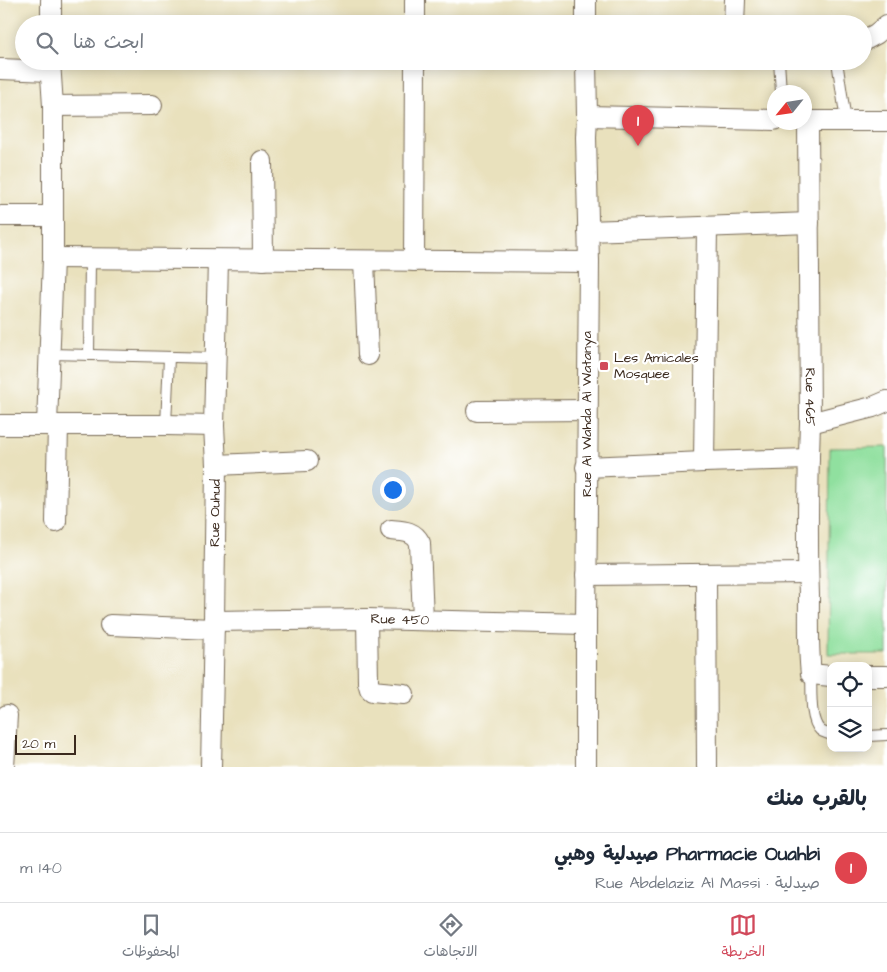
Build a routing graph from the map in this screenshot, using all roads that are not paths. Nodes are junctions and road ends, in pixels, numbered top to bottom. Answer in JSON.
{"nodes":[{"id":1,"x":51,"y":0,"type":"edge"},
{"id":2,"x":415,"y":0,"type":"edge"},
{"id":3,"x":586,"y":0,"type":"edge"},
{"id":4,"x":736,"y":0,"type":"edge"},
{"id":5,"x":51,"y":15,"type":"edge"},
{"id":6,"x":415,"y":15,"type":"edge"},
{"id":7,"x":586,"y":15,"type":"edge"},
{"id":8,"x":735,"y":15,"type":"edge"},
{"id":9,"x":887,"y":25,"type":"edge"},
{"id":10,"x":872,"y":36,"type":"edge"},
{"id":11,"x":15,"y":68,"type":"edge"},
{"id":12,"x":0,"y":69,"type":"edge"},
{"id":13,"x":50,"y":70,"type":"edge"},
{"id":14,"x":415,"y":70,"type":"edge"},
{"id":15,"x":586,"y":70,"type":"edge"},
{"id":16,"x":780,"y":70,"type":"edge"},
{"id":17,"x":838,"y":70,"type":"edge"},
{"id":18,"x":781,"y":85,"type":"edge"},
{"id":19,"x":152,"y":105,"type":"dead end"},
{"id":20,"x":53,"y":106,"type":"junction"},
{"id":21,"x":588,"y":116,"type":"junction"},
{"id":22,"x":767,"y":120,"type":"edge"},
{"id":23,"x":812,"y":121,"type":"edge"},
{"id":24,"x":846,"y":121,"type":"junction"},
{"id":25,"x":887,"y":121,"type":"edge"},
{"id":26,"x":806,"y":130,"type":"edge"},
{"id":27,"x":262,"y":161,"type":"dead end"},
{"id":28,"x":0,"y":216,"type":"edge"},
{"id":29,"x":53,"y":216,"type":"junction"},
{"id":30,"x":809,"y":223,"type":"junction"},
{"id":31,"x":707,"y":227,"type":"junction"},
{"id":32,"x":588,"y":231,"type":"junction"},
{"id":33,"x":53,"y":258,"type":"junction"},
{"id":34,"x":90,"y":259,"type":"junction"},
{"id":35,"x":218,"y":260,"type":"junction"},
{"id":36,"x":263,"y":260,"type":"junction"},
{"id":37,"x":364,"y":261,"type":"junction"},
{"id":38,"x":414,"y":261,"type":"junction"},
{"id":39,"x":588,"y":262,"type":"junction"},
{"id":40,"x":50,"y":354,"type":"junction"},
{"id":41,"x":89,"y":355,"type":"junction"},
{"id":42,"x":368,"y":355,"type":"dead end"},
{"id":43,"x":169,"y":357,"type":"junction"},
{"id":44,"x":216,"y":358,"type":"junction"},
{"id":45,"x":887,"y":400,"type":"edge"},
{"id":46,"x":587,"y":410,"type":"junction"},
{"id":47,"x":477,"y":411,"type":"dead end"},
{"id":48,"x":810,"y":423,"type":"junction"},
{"id":49,"x":166,"y":424,"type":"junction"},
{"id":50,"x":0,"y":425,"type":"edge"},
{"id":51,"x":53,"y":425,"type":"junction"},
{"id":52,"x":214,"y":426,"type":"junction"},
{"id":53,"x":808,"y":459,"type":"junction"},
{"id":54,"x":307,"y":461,"type":"dead end"},
{"id":55,"x":704,"y":462,"type":"junction"},
{"id":56,"x":216,"y":465,"type":"junction"},
{"id":57,"x":586,"y":467,"type":"junction"},
{"id":58,"x":56,"y":522,"type":"dead end"},
{"id":59,"x":391,"y":530,"type":"dead end"},
{"id":60,"x":808,"y":573,"type":"junction"},
{"id":61,"x":706,"y":574,"type":"junction"},
{"id":62,"x":586,"y":575,"type":"junction"},
{"id":63,"x":367,"y":619,"type":"junction"},
{"id":64,"x":423,"y":620,"type":"junction"},
{"id":65,"x":586,"y":624,"type":"junction"},
{"id":66,"x":110,"y":625,"type":"dead end"},
{"id":67,"x":214,"y":625,"type":"junction"},
{"id":68,"x":821,"y":675,"type":"edge"},
{"id":69,"x":872,"y":676,"type":"edge"},
{"id":70,"x":887,"y":676,"type":"edge"},
{"id":71,"x":404,"y":694,"type":"dead end"},
{"id":72,"x":7,"y":715,"type":"dead end"},
{"id":73,"x":827,"y":733,"type":"edge"},
{"id":74,"x":887,"y":735,"type":"edge"},
{"id":75,"x":872,"y":736,"type":"edge"},
{"id":76,"x":4,"y":767,"type":"edge"},
{"id":77,"x":211,"y":767,"type":"edge"},
{"id":78,"x":586,"y":767,"type":"edge"},
{"id":79,"x":707,"y":767,"type":"edge"}],
"edges":[{"from":1,"to":5,"type":"street"},
{"from":2,"to":6,"type":"street"},
{"from":3,"to":7,"type":"street"},
{"from":4,"to":8,"type":"street"},
{"from":9,"to":10,"type":"street"},
{"from":11,"to":12,"type":"street"},
{"from":13,"to":20,"type":"street"},
{"from":14,"to":38,"type":"street"},
{"from":15,"to":21,"type":"street","name":"Rue Al Wahda Al Watanya"},
{"from":16,"to":18,"type":"lane"},
{"from":17,"to":24,"type":"lane"},
{"from":19,"to":20,"type":"street"},
{"from":20,"to":29,"type":"street"},
{"from":21,"to":22,"type":"street"},
{"from":21,"to":32,"type":"street","name":"Rue Al Wahda Al Watanya"},
{"from":23,"to":24,"type":"street"},
{"from":24,"to":25,"type":"street"},
{"from":26,"to":30,"type":"street","name":"Rue 465"},
{"from":27,"to":36,"type":"street"},
{"from":28,"to":29,"type":"street"},
{"from":29,"to":33,"type":"street"},
{"from":30,"to":31,"type":"street"},
{"from":30,"to":48,"type":"street","name":"Rue 465"},
{"from":31,"to":32,"type":"street"},
{"from":31,"to":55,"type":"street"},
{"from":32,"to":39,"type":"street","name":"Rue Al Wahda Al Watanya"},
{"from":33,"to":34,"type":"street"},
{"from":33,"to":40,"type":"street"},
{"from":34,"to":35,"type":"street"},
{"from":34,"to":41,"type":"lane"},
{"from":35,"to":36,"type":"street"},
{"from":35,"to":44,"type":"street","name":"Rue Ouhud"},
{"from":36,"to":37,"type":"street"},
{"from":37,"to":38,"type":"street"},
{"from":37,"to":42,"type":"street"},
{"from":38,"to":39,"type":"street"},
{"from":39,"to":46,"type":"street","name":"Rue Al Wahda Al Watanya"},
{"from":40,"to":41,"type":"lane"},
{"from":40,"to":51,"type":"street"},
{"from":41,"to":43,"type":"lane"},
{"from":43,"to":44,"type":"lane"},
{"from":43,"to":49,"type":"lane"},
{"from":44,"to":52,"type":"street","name":"Rue Ouhud"},
{"from":45,"to":48,"type":"street"},
{"from":46,"to":47,"type":"street"},
{"from":46,"to":57,"type":"street","name":"Rue Al Wahda Al Watanya"},
{"from":48,"to":53,"type":"street","name":"Rue 465"},
{"from":49,"to":51,"type":"street"},
{"from":49,"to":52,"type":"street"},
{"from":50,"to":51,"type":"street"},
{"from":51,"to":58,"type":"street"},
{"from":52,"to":56,"type":"street","name":"Rue Ouhud"},
{"from":53,"to":55,"type":"street"},
{"from":53,"to":60,"type":"street","name":"Rue 465"},
{"from":54,"to":56,"type":"street"},
{"from":55,"to":57,"type":"street"},
{"from":56,"to":67,"type":"street","name":"Rue Ouhud"},
{"from":57,"to":62,"type":"street","name":"Rue Al Wahda Al Watanya"},
{"from":59,"to":64,"type":"street"},
{"from":60,"to":61,"type":"street"},
{"from":60,"to":68,"type":"street","name":"Rue 465"},
{"from":61,"to":62,"type":"street"},
{"from":61,"to":79,"type":"street"},
{"from":62,"to":65,"type":"street","name":"Rue Al Wahda Al Watanya"},
{"from":63,"to":64,"type":"street","name":"Rue 450"},
{"from":63,"to":67,"type":"street","name":"Rue 450"},
{"from":63,"to":71,"type":"street"},
{"from":64,"to":65,"type":"street","name":"Rue 450"},
{"from":65,"to":78,"type":"street","name":"Rue Al Wahda Al Watanya"},
{"from":66,"to":67,"type":"street","name":"Rue 450"},
{"from":67,"to":77,"type":"street","name":"Rue Ouhud"},
{"from":68,"to":73,"type":"lane"},
{"from":69,"to":70,"type":"street"},
{"from":72,"to":76,"type":"street"},
{"from":74,"to":75,"type":"lane"}]}
